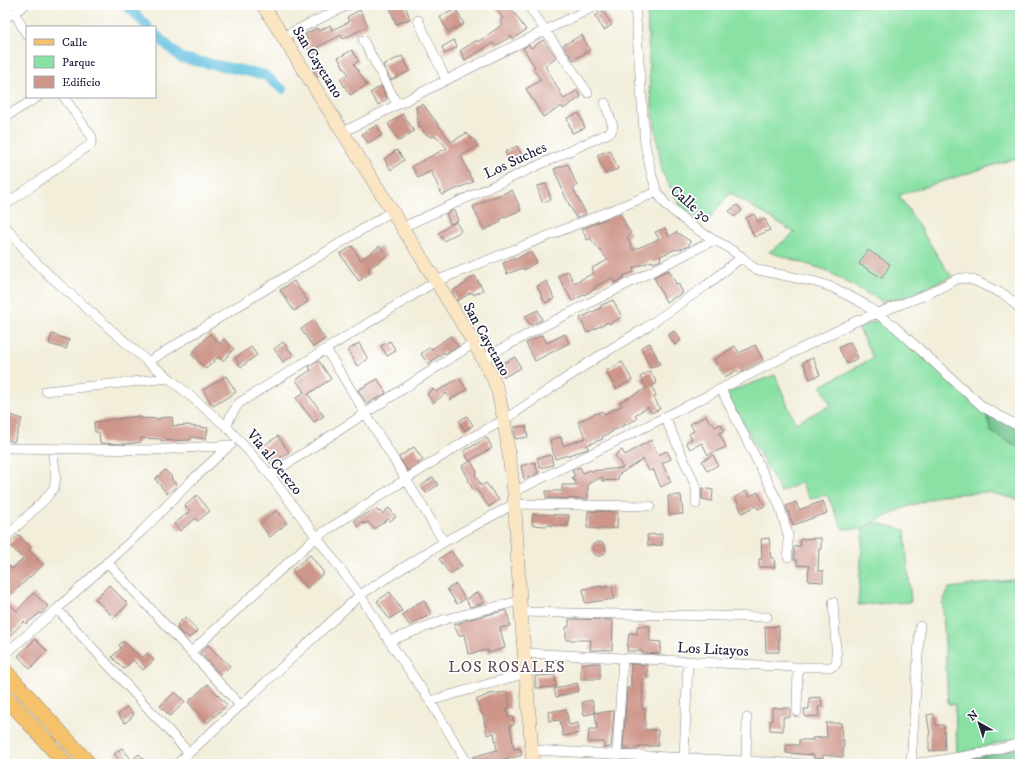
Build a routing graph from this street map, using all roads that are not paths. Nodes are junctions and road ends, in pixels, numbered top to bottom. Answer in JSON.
{"nodes":[{"id":1,"x":25,"y":5,"type":"edge"},
{"id":2,"x":263,"y":5,"type":"edge"},
{"id":3,"x":348,"y":5,"type":"edge"},
{"id":4,"x":528,"y":5,"type":"edge"},
{"id":5,"x":598,"y":5,"type":"edge"},
{"id":6,"x":635,"y":5,"type":"edge"},
{"id":7,"x":14,"y":12,"type":"junction"},
{"id":8,"x":5,"y":18,"type":"edge"},
{"id":9,"x":418,"y":20,"type":"dead end"},
{"id":10,"x":546,"y":30,"type":"junction"},
{"id":11,"x":26,"y":33,"type":"edge"},
{"id":12,"x":282,"y":37,"type":"junction"},
{"id":13,"x":363,"y":40,"type":"dead end"},
{"id":14,"x":446,"y":80,"type":"junction"},
{"id":15,"x":588,"y":93,"type":"dead end"},
{"id":16,"x":36,"y":98,"type":"edge"},
{"id":17,"x":65,"y":98,"type":"edge"},
{"id":18,"x":605,"y":102,"type":"dead end"},
{"id":19,"x":397,"y":104,"type":"junction"},
{"id":20,"x":5,"y":117,"type":"edge"},
{"id":21,"x":343,"y":132,"type":"junction"},
{"id":22,"x":657,"y":192,"type":"junction"},
{"id":23,"x":5,"y":205,"type":"edge"},
{"id":24,"x":392,"y":211,"type":"junction"},
{"id":25,"x":5,"y":226,"type":"edge"},
{"id":26,"x":403,"y":227,"type":"junction"},
{"id":27,"x":714,"y":240,"type":"junction"},
{"id":28,"x":742,"y":257,"type":"junction"},
{"id":29,"x":436,"y":281,"type":"junction"},
{"id":30,"x":1020,"y":309,"type":"edge"},
{"id":31,"x":879,"y":313,"type":"junction"},
{"id":32,"x":474,"y":343,"type":"junction"},
{"id":33,"x":326,"y":349,"type":"junction"},
{"id":34,"x":483,"y":359,"type":"junction"},
{"id":35,"x":148,"y":362,"type":"junction"},
{"id":36,"x":169,"y":378,"type":"junction"},
{"id":37,"x":721,"y":389,"type":"junction"},
{"id":38,"x":46,"y":391,"type":"dead end"},
{"id":39,"x":365,"y":413,"type":"junction"},
{"id":40,"x":665,"y":417,"type":"junction"},
{"id":41,"x":504,"y":420,"type":"junction"},
{"id":42,"x":227,"y":427,"type":"junction"},
{"id":43,"x":1020,"y":427,"type":"edge"},
{"id":44,"x":243,"y":444,"type":"junction"},
{"id":45,"x":230,"y":445,"type":"junction"},
{"id":46,"x":5,"y":448,"type":"edge"},
{"id":47,"x":52,"y":449,"type":"junction"},
{"id":48,"x":270,"y":475,"type":"junction"},
{"id":49,"x":406,"y":479,"type":"junction"},
{"id":50,"x":514,"y":498,"type":"junction"},
{"id":51,"x":696,"y":504,"type":"dead end"},
{"id":52,"x":650,"y":506,"type":"dead end"},
{"id":53,"x":316,"y":537,"type":"junction"},
{"id":54,"x":5,"y":538,"type":"edge"},
{"id":55,"x":444,"y":542,"type":"junction"},
{"id":56,"x":788,"y":557,"type":"dead end"},
{"id":57,"x":107,"y":562,"type":"junction"},
{"id":58,"x":360,"y":595,"type":"junction"},
{"id":59,"x":833,"y":602,"type":"dead end"},
{"id":60,"x":521,"y":607,"type":"junction"},
{"id":61,"x":57,"y":609,"type":"junction"},
{"id":62,"x":766,"y":617,"type":"dead end"},
{"id":63,"x":920,"y":626,"type":"dead end"},
{"id":64,"x":389,"y":641,"type":"junction"},
{"id":65,"x":191,"y":652,"type":"junction"},
{"id":66,"x":524,"y":652,"type":"junction"},
{"id":67,"x":5,"y":654,"type":"edge"},
{"id":68,"x":623,"y":658,"type":"junction"},
{"id":69,"x":688,"y":662,"type":"junction"},
{"id":70,"x":798,"y":667,"type":"junction"},
{"id":71,"x":5,"y":671,"type":"edge"},
{"id":72,"x":526,"y":673,"type":"junction"},
{"id":73,"x":5,"y":696,"type":"edge"},
{"id":74,"x":430,"y":701,"type":"junction"},
{"id":75,"x":240,"y":705,"type":"junction"},
{"id":76,"x":797,"y":712,"type":"dead end"},
{"id":77,"x":747,"y":718,"type":"dead end"},
{"id":78,"x":1020,"y":743,"type":"edge"},
{"id":79,"x":533,"y":750,"type":"junction"},
{"id":80,"x":189,"y":753,"type":"junction"},
{"id":81,"x":617,"y":754,"type":"junction"},
{"id":82,"x":684,"y":758,"type":"junction"},
{"id":83,"x":746,"y":761,"type":"junction"},
{"id":84,"x":66,"y":764,"type":"edge"},
{"id":85,"x":89,"y":764,"type":"edge"},
{"id":86,"x":177,"y":764,"type":"edge"},
{"id":87,"x":468,"y":764,"type":"edge"},
{"id":88,"x":533,"y":764,"type":"edge"},
{"id":89,"x":805,"y":764,"type":"edge"},
{"id":90,"x":911,"y":764,"type":"edge"}],
"edges":[{"from":1,"to":7,"type":"street"},
{"from":2,"to":12,"type":"main road","name":"San Cayetano"},
{"from":3,"to":12,"type":"street"},
{"from":4,"to":10,"type":"street"},
{"from":5,"to":10,"type":"street"},
{"from":6,"to":22,"type":"street","name":"Calle 30"},
{"from":7,"to":8,"type":"street"},
{"from":7,"to":11,"type":"street"},
{"from":9,"to":14,"type":"street"},
{"from":10,"to":14,"type":"street"},
{"from":10,"to":15,"type":"street"},
{"from":12,"to":21,"type":"main road","name":"San Cayetano"},
{"from":13,"to":19,"type":"street"},
{"from":14,"to":19,"type":"street"},
{"from":16,"to":20,"type":"street"},
{"from":17,"to":23,"type":"street"},
{"from":18,"to":26,"type":"street","name":"Los Suches"},
{"from":19,"to":21,"type":"street"},
{"from":21,"to":24,"type":"main road","name":"San Cayetano"},
{"from":22,"to":27,"type":"street","name":"Calle 30"},
{"from":22,"to":29,"type":"street"},
{"from":24,"to":26,"type":"main road","name":"San Cayetano"},
{"from":24,"to":35,"type":"street"},
{"from":25,"to":35,"type":"street","name":"Via al Cerezo"},
{"from":26,"to":29,"type":"main road","name":"San Cayetano"},
{"from":27,"to":28,"type":"street","name":"Calle 30"},
{"from":27,"to":34,"type":"street"},
{"from":28,"to":31,"type":"street","name":"Calle 30"},
{"from":28,"to":41,"type":"street"},
{"from":29,"to":32,"type":"main road","name":"San Cayetano"},
{"from":29,"to":33,"type":"street"},
{"from":30,"to":31,"type":"street"},
{"from":31,"to":37,"type":"street"},
{"from":31,"to":43,"type":"street","name":"Calle 30"},
{"from":32,"to":34,"type":"main road","name":"San Cayetano"},
{"from":32,"to":39,"type":"street"},
{"from":33,"to":39,"type":"street"},
{"from":33,"to":42,"type":"street"},
{"from":34,"to":41,"type":"main road","name":"San Cayetano"},
{"from":35,"to":36,"type":"street","name":"Via al Cerezo"},
{"from":36,"to":38,"type":"street"},
{"from":36,"to":42,"type":"street","name":"Via al Cerezo"},
{"from":37,"to":40,"type":"street"},
{"from":37,"to":56,"type":"street"},
{"from":39,"to":48,"type":"street"},
{"from":39,"to":49,"type":"street"},
{"from":40,"to":50,"type":"street"},
{"from":40,"to":51,"type":"street"},
{"from":41,"to":49,"type":"street"},
{"from":41,"to":50,"type":"main road","name":"San Cayetano"},
{"from":42,"to":44,"type":"street","name":"Via al Cerezo"},
{"from":44,"to":45,"type":"street"},
{"from":44,"to":48,"type":"street","name":"Via al Cerezo"},
{"from":45,"to":47,"type":"street"},
{"from":45,"to":57,"type":"street"},
{"from":46,"to":47,"type":"street"},
{"from":47,"to":54,"type":"street"},
{"from":48,"to":53,"type":"street","name":"Via al Cerezo"},
{"from":49,"to":53,"type":"street"},
{"from":49,"to":55,"type":"street"},
{"from":50,"to":52,"type":"street"},
{"from":50,"to":55,"type":"street"},
{"from":50,"to":60,"type":"main road","name":"San Cayetano"},
{"from":53,"to":58,"type":"street","name":"Via al Cerezo"},
{"from":53,"to":65,"type":"street"},
{"from":55,"to":58,"type":"street"},
{"from":57,"to":61,"type":"street"},
{"from":57,"to":65,"type":"street"},
{"from":58,"to":64,"type":"street","name":"Via al Cerezo"},
{"from":58,"to":75,"type":"street"},
{"from":59,"to":70,"type":"street","name":"Los Litayos"},
{"from":60,"to":62,"type":"street"},
{"from":60,"to":64,"type":"street"},
{"from":60,"to":66,"type":"main road","name":"San Cayetano"},
{"from":61,"to":67,"type":"street"},
{"from":61,"to":80,"type":"street"},
{"from":63,"to":90,"type":"street"},
{"from":64,"to":74,"type":"street","name":"Via al Cerezo"},
{"from":65,"to":75,"type":"street"},
{"from":66,"to":68,"type":"street","name":"Los Litayos"},
{"from":66,"to":72,"type":"main road","name":"San Cayetano"},
{"from":68,"to":69,"type":"street","name":"Los Litayos"},
{"from":68,"to":81,"type":"street"},
{"from":69,"to":70,"type":"street","name":"Los Litayos"},
{"from":69,"to":82,"type":"street"},
{"from":70,"to":76,"type":"street"},
{"from":71,"to":85,"type":"main road"},
{"from":72,"to":74,"type":"street"},
{"from":72,"to":79,"type":"main road","name":"San Cayetano"},
{"from":73,"to":84,"type":"main road"},
{"from":74,"to":87,"type":"street","name":"Via al Cerezo"},
{"from":75,"to":80,"type":"street"},
{"from":77,"to":83,"type":"street"},
{"from":78,"to":90,"type":"street"},
{"from":79,"to":81,"type":"street"},
{"from":79,"to":88,"type":"main road","name":"San Cayetano"},
{"from":80,"to":86,"type":"street"},
{"from":81,"to":82,"type":"street"},
{"from":82,"to":83,"type":"street"},
{"from":83,"to":89,"type":"street"}]}
